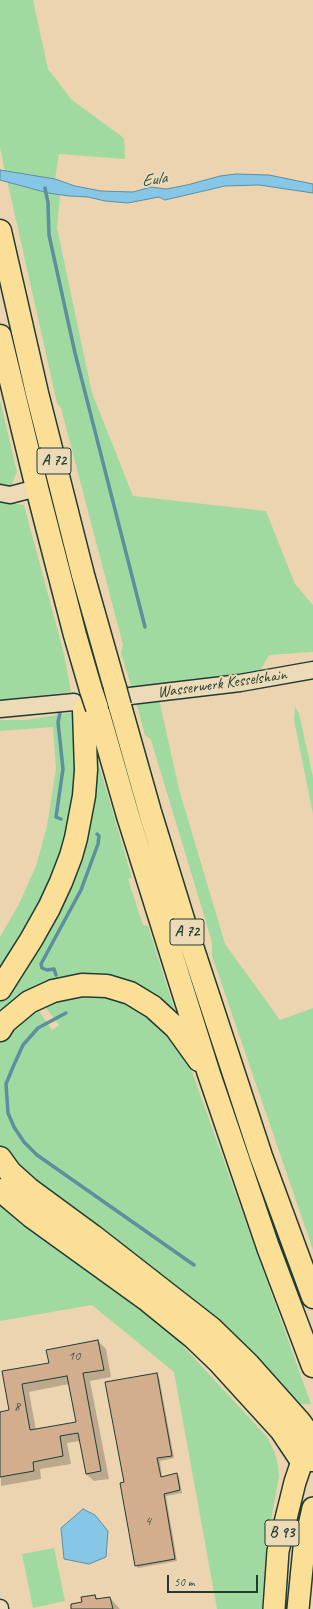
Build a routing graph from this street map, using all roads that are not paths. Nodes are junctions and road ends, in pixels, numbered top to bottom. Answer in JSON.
{"nodes":[{"id":1,"x":0,"y":232,"type":"edge"},
{"id":2,"x":0,"y":336,"type":"edge"},
{"id":3,"x":37,"y":488,"type":"junction"},
{"id":4,"x":0,"y":493,"type":"edge"},
{"id":5,"x":313,"y":670,"type":"edge"},
{"id":6,"x":122,"y":697,"type":"junction"},
{"id":7,"x":86,"y":700,"type":"junction"},
{"id":8,"x":0,"y":709,"type":"edge"},
{"id":9,"x":0,"y":989,"type":"edge"},
{"id":10,"x":0,"y":1030,"type":"edge"},
{"id":11,"x":209,"y":1074,"type":"junction"},
{"id":12,"x":0,"y":1158,"type":"edge"},
{"id":13,"x":0,"y":1190,"type":"edge"},
{"id":14,"x":313,"y":1297,"type":"edge"},
{"id":15,"x":313,"y":1366,"type":"edge"},
{"id":16,"x":308,"y":1442,"type":"edge"},
{"id":17,"x":313,"y":1508,"type":"edge"},
{"id":18,"x":274,"y":1609,"type":"edge"},
{"id":19,"x":298,"y":1609,"type":"edge"}],
"edges":[{"from":1,"to":6,"type":"highway","number":"A 72"},
{"from":2,"to":3,"type":"highway","number":"A 72"},
{"from":3,"to":4,"type":"street"},
{"from":3,"to":7,"type":"highway","number":"A 72"},
{"from":5,"to":6,"type":"street","name":"Wasserwerk Kesselshain"},
{"from":6,"to":14,"type":"highway","number":"A 72"},
{"from":7,"to":8,"type":"street"},
{"from":7,"to":9,"type":"highway"},
{"from":7,"to":11,"type":"highway","number":"A 72"},
{"from":10,"to":11,"type":"highway"},
{"from":11,"to":15,"type":"highway","number":"A 72"},
{"from":12,"to":16,"type":"highway"},
{"from":13,"to":16,"type":"highway"},
{"from":16,"to":18,"type":"main road","number":"B 93"},
{"from":17,"to":19,"type":"main road","number":"B 93"}]}
